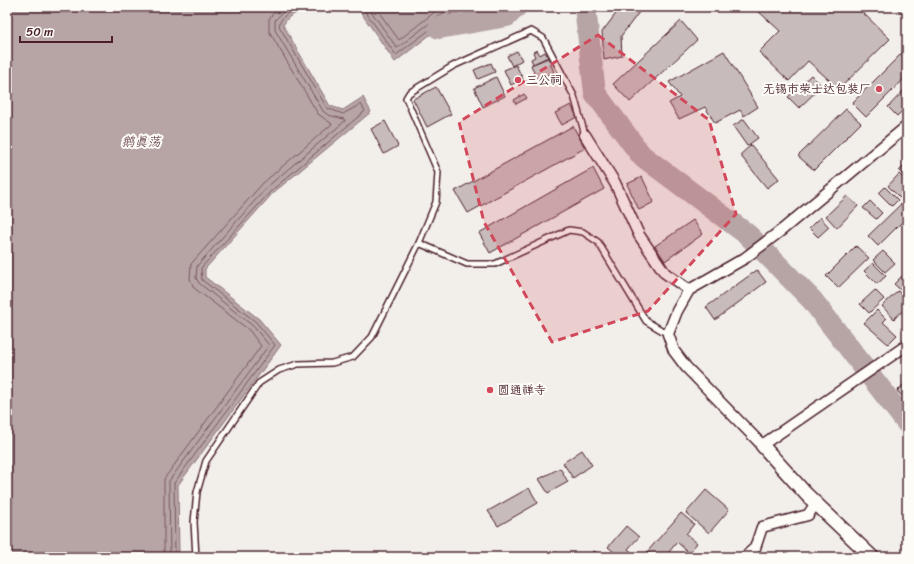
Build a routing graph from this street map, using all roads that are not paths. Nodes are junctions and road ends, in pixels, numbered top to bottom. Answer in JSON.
{"nodes":[{"id":1,"x":907,"y":126,"type":"edge"},
{"id":2,"x":585,"y":135,"type":"joint"},
{"id":3,"x":419,"y":243,"type":"junction"},
{"id":4,"x":689,"y":290,"type":"junction"},
{"id":5,"x":668,"y":334,"type":"junction"},
{"id":6,"x":907,"y":345,"type":"edge"},
{"id":7,"x":762,"y":445,"type":"junction"},
{"id":8,"x":816,"y":503,"type":"junction"},
{"id":9,"x":196,"y":557,"type":"edge"},
{"id":10,"x":745,"y":557,"type":"edge"},
{"id":11,"x":872,"y":557,"type":"edge"}],
"edges":[{"from":1,"to":4,"type":"street"},
{"from":2,"to":3,"type":"lane"},
{"from":2,"to":4,"type":"street"},
{"from":3,"to":5,"type":"lane"},
{"from":3,"to":9,"type":"lane"},
{"from":4,"to":5,"type":"street"},
{"from":5,"to":7,"type":"street"},
{"from":6,"to":7,"type":"street"},
{"from":7,"to":8,"type":"street"},
{"from":8,"to":10,"type":"street"},
{"from":8,"to":11,"type":"street"}]}
